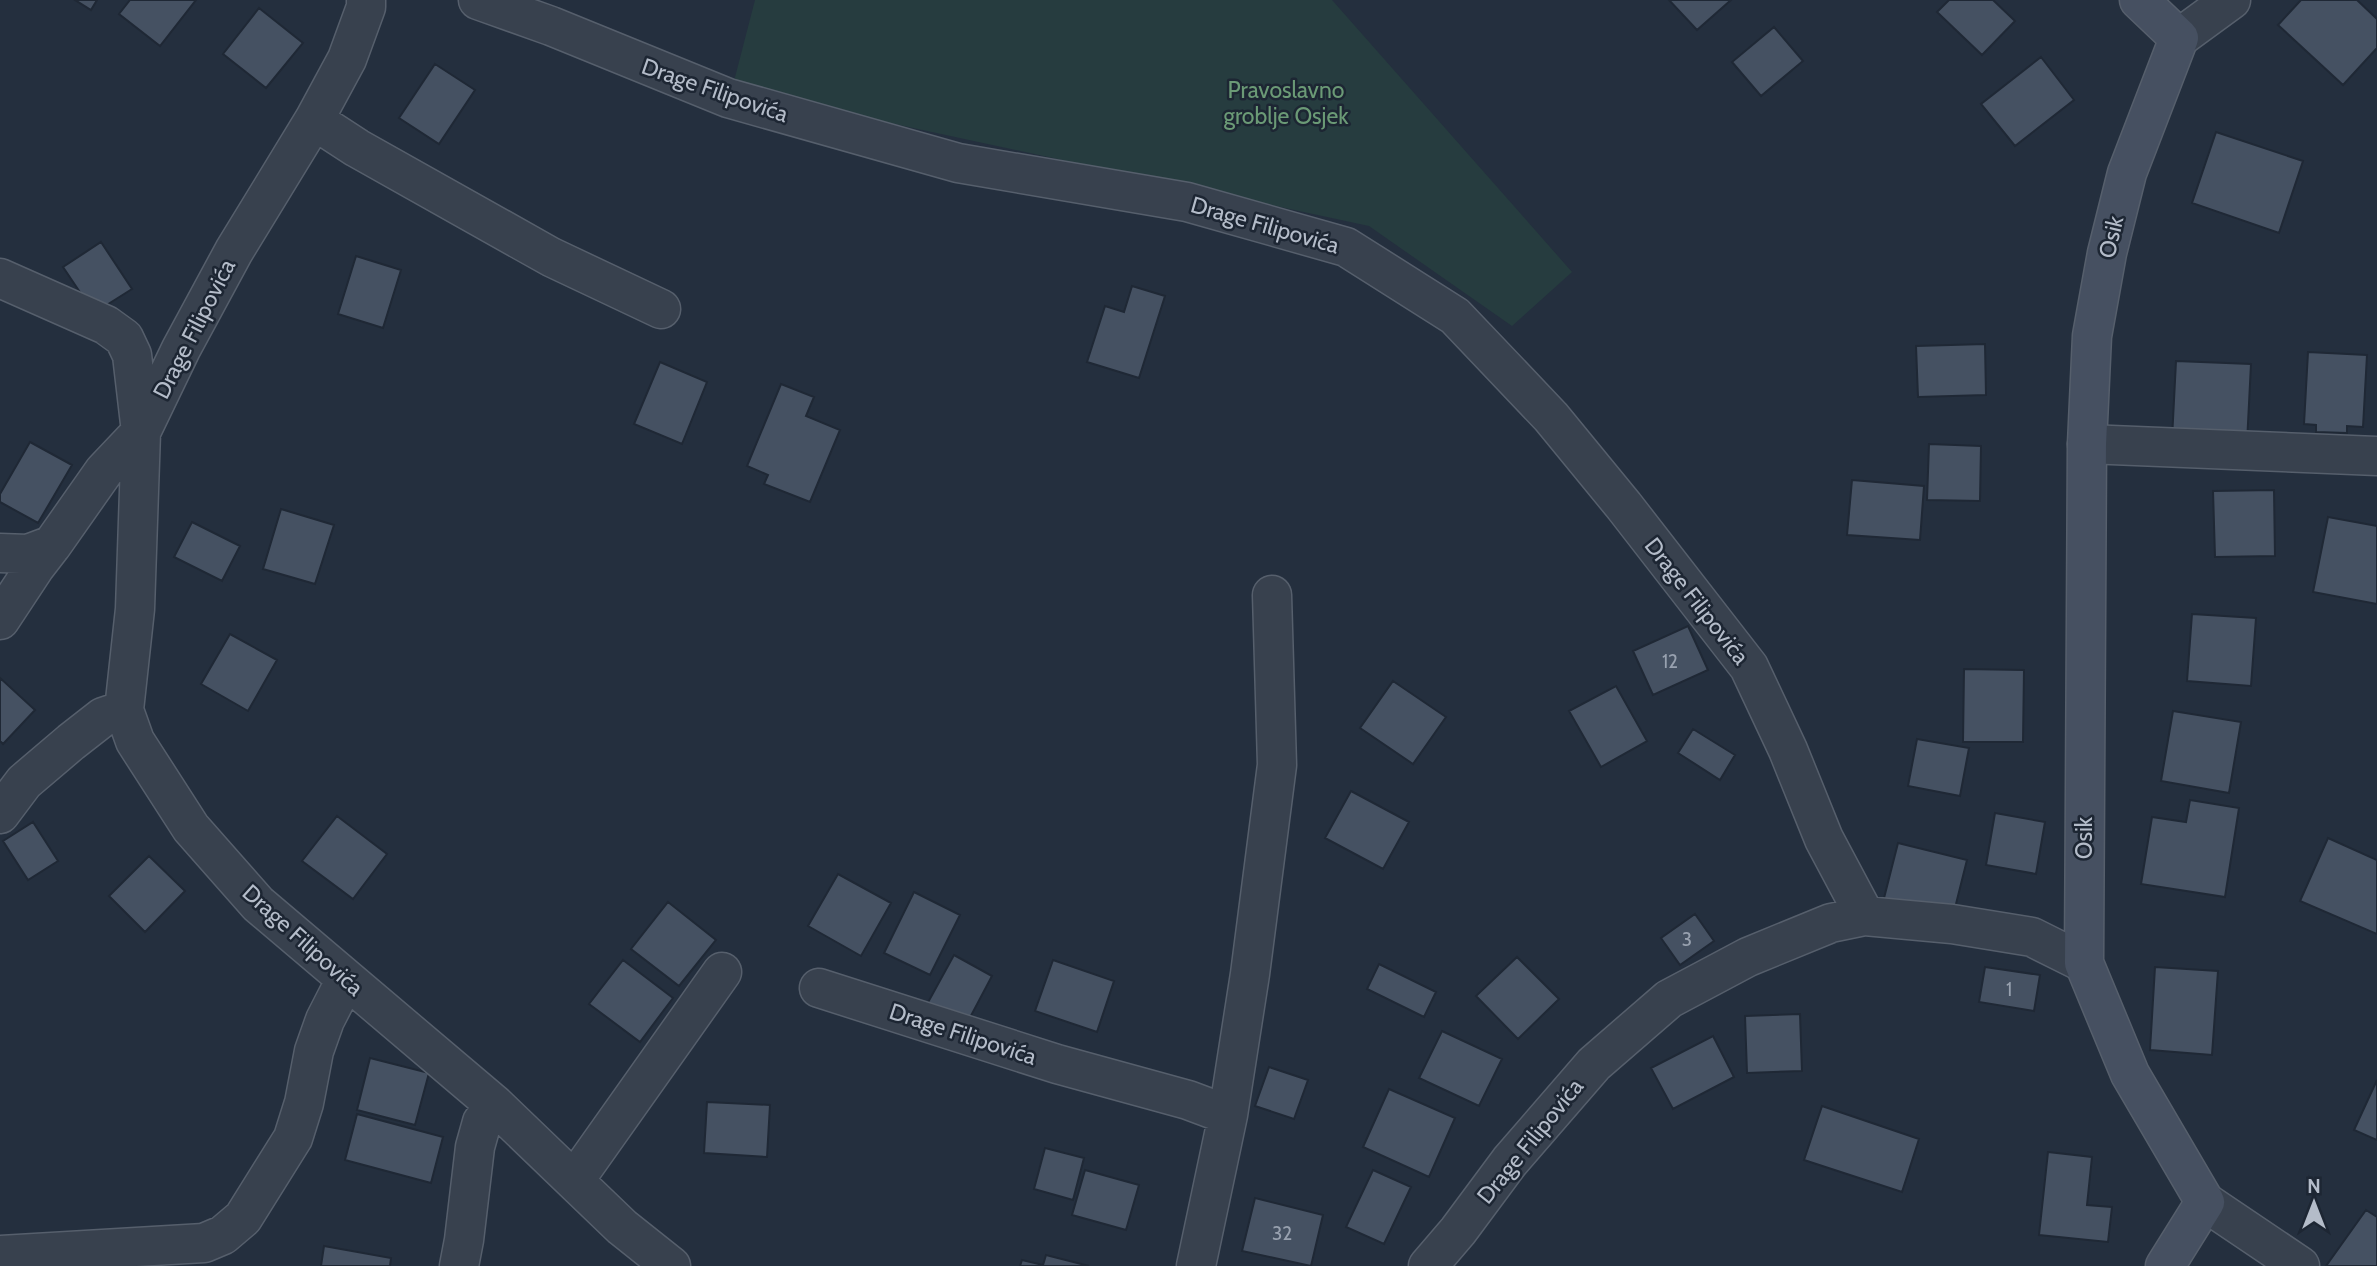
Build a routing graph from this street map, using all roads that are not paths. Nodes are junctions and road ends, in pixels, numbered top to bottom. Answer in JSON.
{"nodes":[{"id":1,"x":366,"y":0,"type":"edge"},
{"id":2,"x":478,"y":0,"type":"edge"},
{"id":3,"x":2139,"y":0,"type":"edge"},
{"id":4,"x":2231,"y":0,"type":"edge"},
{"id":5,"x":2179,"y":38,"type":"junction"},
{"id":6,"x":314,"y":120,"type":"junction"},
{"id":7,"x":0,"y":278,"type":"edge"},
{"id":8,"x":661,"y":309,"type":"dead end"},
{"id":9,"x":141,"y":432,"type":"junction"},
{"id":10,"x":2087,"y":444,"type":"junction"},
{"id":11,"x":2377,"y":456,"type":"edge"},
{"id":12,"x":52,"y":545,"type":"junction"},
{"id":13,"x":0,"y":553,"type":"edge"},
{"id":14,"x":1272,"y":595,"type":"dead end"},
{"id":15,"x":0,"y":620,"type":"edge"},
{"id":16,"x":124,"y":710,"type":"junction"},
{"id":17,"x":0,"y":814,"type":"edge"},
{"id":18,"x":1865,"y":916,"type":"junction"},
{"id":19,"x":2084,"y":963,"type":"junction"},
{"id":20,"x":722,"y":972,"type":"dead end"},
{"id":21,"x":346,"y":979,"type":"junction"},
{"id":22,"x":819,"y":988,"type":"dead end"},
{"id":23,"x":495,"y":1105,"type":"junction"},
{"id":24,"x":1228,"y":1115,"type":"junction"},
{"id":25,"x":574,"y":1181,"type":"junction"},
{"id":26,"x":2205,"y":1202,"type":"junction"},
{"id":27,"x":0,"y":1255,"type":"edge"},
{"id":28,"x":459,"y":1266,"type":"edge"},
{"id":29,"x":671,"y":1266,"type":"edge"},
{"id":30,"x":1196,"y":1266,"type":"edge"},
{"id":31,"x":1428,"y":1266,"type":"edge"},
{"id":32,"x":2165,"y":1266,"type":"edge"},
{"id":33,"x":2300,"y":1266,"type":"edge"}],
"edges":[{"from":1,"to":6,"type":"street","name":"Drage Filipovića"},
{"from":2,"to":18,"type":"street","name":"Drage Filipovića"},
{"from":3,"to":5,"type":"main road"},
{"from":4,"to":5,"type":"street"},
{"from":5,"to":10,"type":"main road","name":"Osik"},
{"from":6,"to":8,"type":"street"},
{"from":6,"to":9,"type":"street","name":"Drage Filipovića"},
{"from":7,"to":9,"type":"street"},
{"from":9,"to":12,"type":"street","name":"Drage Filipovića"},
{"from":9,"to":16,"type":"street","name":"Drage Filipovića"},
{"from":10,"to":11,"type":"street"},
{"from":10,"to":19,"type":"main road","name":"Osik"},
{"from":12,"to":13,"type":"street"},
{"from":12,"to":15,"type":"street","name":"Drage Filipovića"},
{"from":14,"to":24,"type":"street"},
{"from":16,"to":17,"type":"street"},
{"from":16,"to":21,"type":"street","name":"Drage Filipovića"},
{"from":18,"to":19,"type":"street","name":"Drage Filipovića"},
{"from":18,"to":31,"type":"street","name":"Drage Filipovića"},
{"from":19,"to":26,"type":"main road","name":"Osik"},
{"from":20,"to":25,"type":"street"},
{"from":21,"to":23,"type":"street","name":"Drage Filipovića"},
{"from":21,"to":27,"type":"street"},
{"from":22,"to":24,"type":"street","name":"Drage Filipovića"},
{"from":23,"to":25,"type":"street","name":"Drage Filipovića"},
{"from":23,"to":28,"type":"street"},
{"from":24,"to":30,"type":"street"},
{"from":25,"to":29,"type":"street","name":"Drage Filipovića"},
{"from":26,"to":32,"type":"main road"},
{"from":26,"to":33,"type":"street","name":"Osik"}]}
